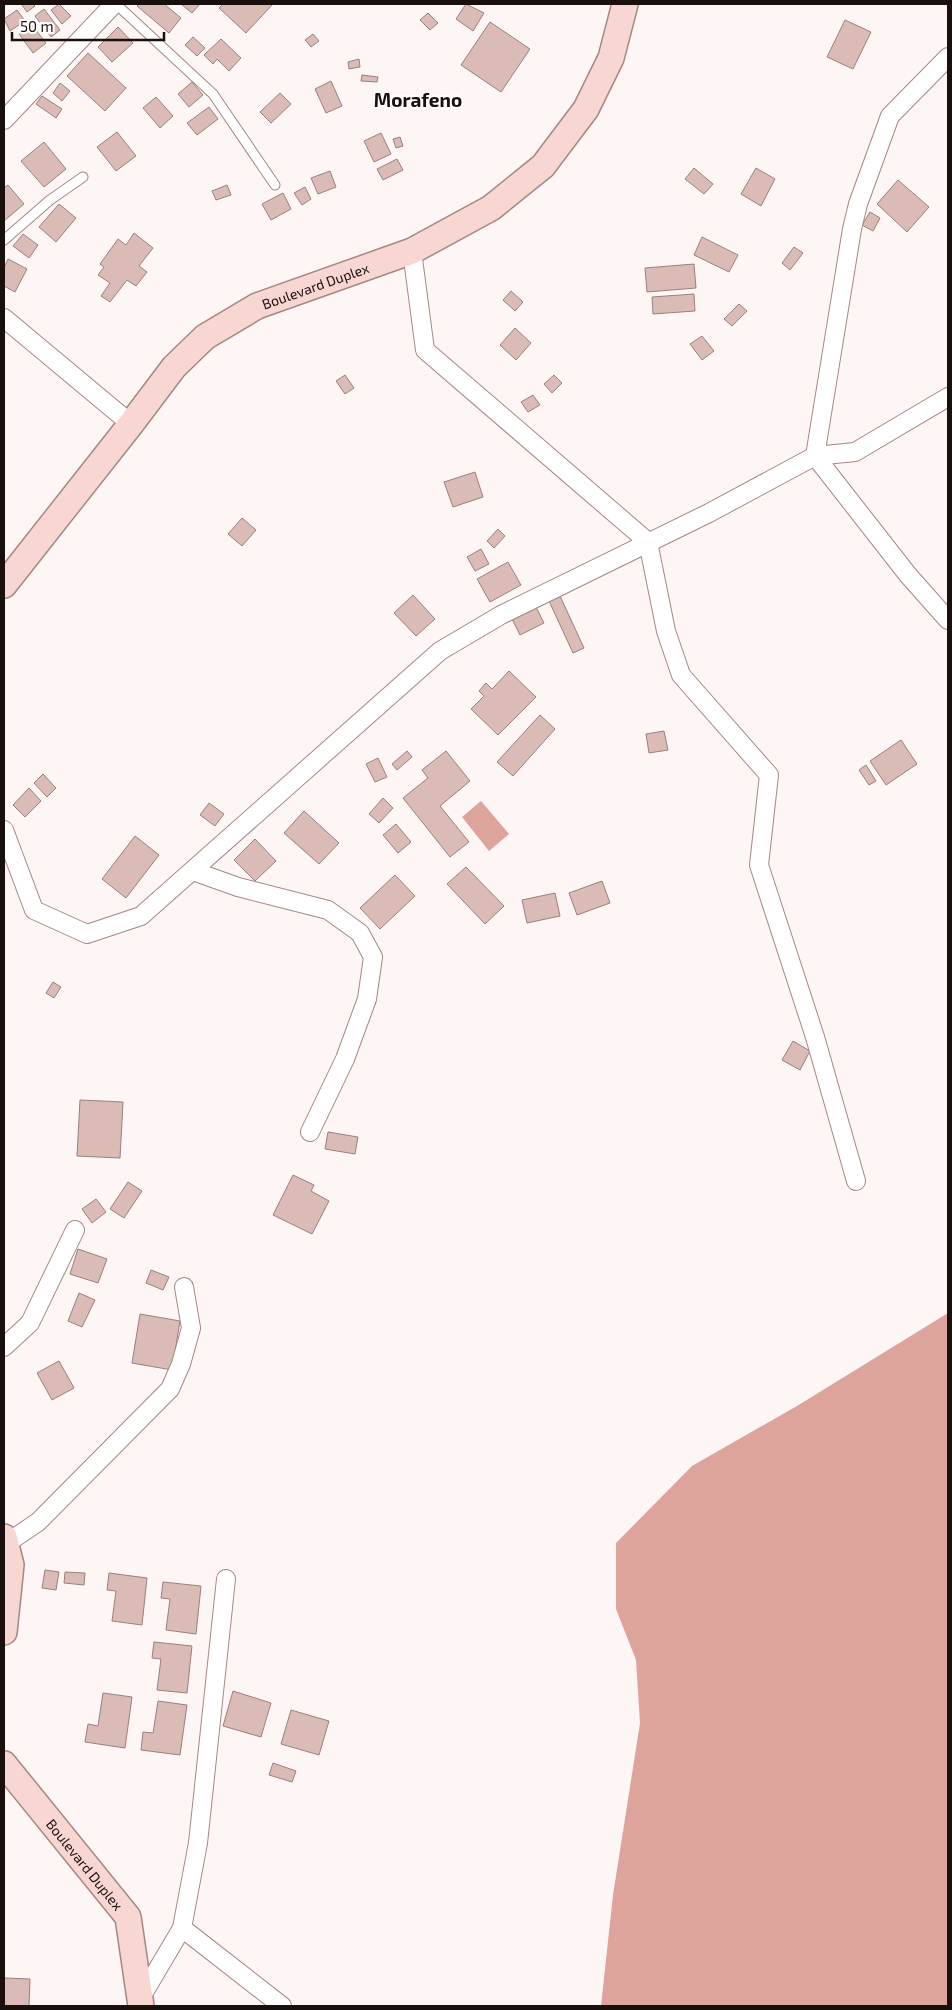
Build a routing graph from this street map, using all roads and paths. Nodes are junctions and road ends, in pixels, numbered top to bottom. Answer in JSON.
{"nodes":[{"id":1,"x":115,"y":4,"type":"edge"},
{"id":2,"x":625,"y":4,"type":"edge"},
{"id":3,"x":948,"y":57,"type":"edge"},
{"id":4,"x":4,"y":120,"type":"edge"},
{"id":5,"x":83,"y":177,"type":"dead end"},
{"id":6,"x":276,"y":185,"type":"dead end"},
{"id":7,"x":4,"y":240,"type":"edge"},
{"id":8,"x":412,"y":251,"type":"junction"},
{"id":9,"x":4,"y":318,"type":"edge"},
{"id":10,"x":948,"y":397,"type":"edge"},
{"id":11,"x":131,"y":424,"type":"junction"},
{"id":12,"x":815,"y":456,"type":"junction"},
{"id":13,"x":648,"y":542,"type":"junction"},
{"id":14,"x":4,"y":585,"type":"edge"},
{"id":15,"x":948,"y":620,"type":"edge"},
{"id":16,"x":4,"y":830,"type":"edge"},
{"id":17,"x":193,"y":871,"type":"junction"},
{"id":18,"x":310,"y":1132,"type":"dead end"},
{"id":19,"x":856,"y":1182,"type":"dead end"},
{"id":20,"x":75,"y":1230,"type":"dead end"},
{"id":21,"x":184,"y":1287,"type":"dead end"},
{"id":22,"x":4,"y":1347,"type":"edge"},
{"id":23,"x":4,"y":1542,"type":"edge"},
{"id":24,"x":226,"y":1579,"type":"dead end"},
{"id":25,"x":4,"y":1632,"type":"edge"},
{"id":26,"x":4,"y":1764,"type":"edge"},
{"id":27,"x":182,"y":1928,"type":"junction"},
{"id":28,"x":140,"y":2003,"type":"edge"},
{"id":29,"x":282,"y":2006,"type":"edge"}],
"edges":[{"from":1,"to":4,"type":"street"},
{"from":1,"to":6,"type":"lane"},
{"from":2,"to":8,"type":"street","name":"Boulevard Duplex"},
{"from":3,"to":12,"type":"street"},
{"from":5,"to":7,"type":"lane"},
{"from":8,"to":11,"type":"street","name":"Boulevard Duplex"},
{"from":8,"to":13,"type":"street"},
{"from":9,"to":11,"type":"street"},
{"from":10,"to":12,"type":"street"},
{"from":11,"to":14,"type":"street","name":"Boulevard Duplex"},
{"from":12,"to":13,"type":"street"},
{"from":12,"to":15,"type":"street"},
{"from":13,"to":17,"type":"street"},
{"from":13,"to":19,"type":"street"},
{"from":16,"to":17,"type":"street"},
{"from":17,"to":18,"type":"street"},
{"from":20,"to":22,"type":"street"},
{"from":21,"to":23,"type":"street"},
{"from":23,"to":25,"type":"street"},
{"from":24,"to":27,"type":"street"},
{"from":26,"to":28,"type":"street","name":"Boulevard Duplex"},
{"from":27,"to":28,"type":"street"},
{"from":27,"to":29,"type":"street"}]}
